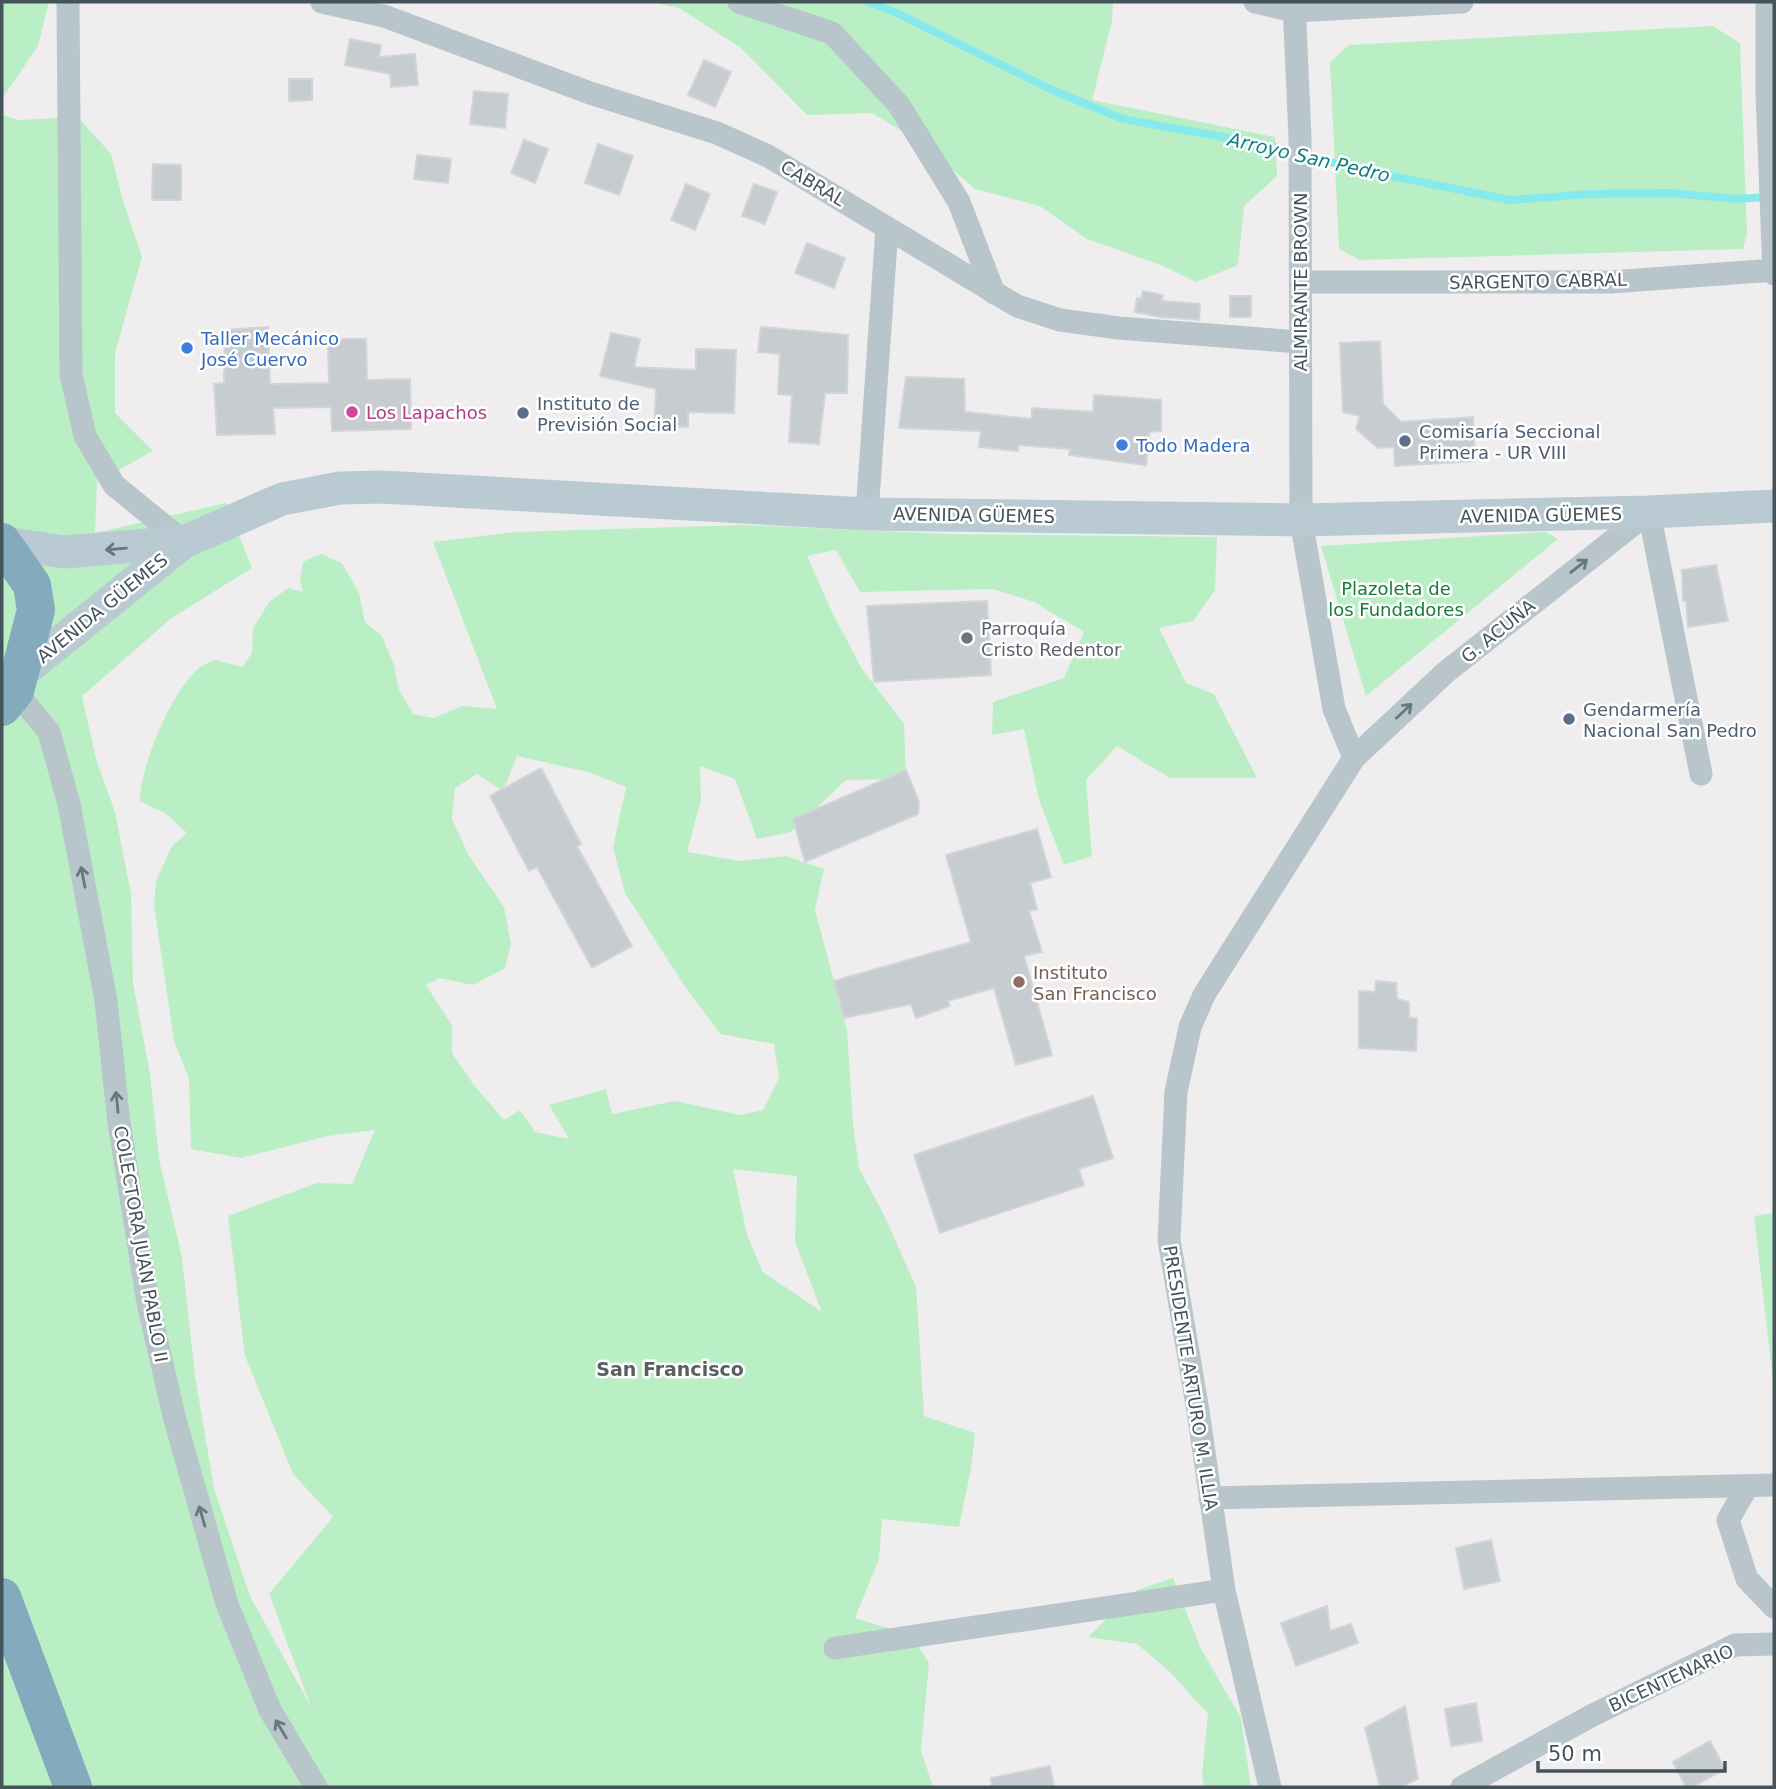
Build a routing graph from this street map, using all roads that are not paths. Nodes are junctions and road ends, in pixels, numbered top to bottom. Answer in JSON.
{"nodes":[{"id":1,"x":68,"y":2,"type":"edge"},
{"id":2,"x":322,"y":2,"type":"edge"},
{"id":3,"x":739,"y":2,"type":"edge"},
{"id":4,"x":1255,"y":2,"type":"edge"},
{"id":5,"x":1462,"y":2,"type":"edge"},
{"id":6,"x":1767,"y":2,"type":"edge"},
{"id":7,"x":1294,"y":6,"type":"edge"},
{"id":8,"x":887,"y":228,"type":"junction"},
{"id":9,"x":1774,"y":271,"type":"edge"},
{"id":10,"x":1301,"y":282,"type":"junction"},
{"id":11,"x":994,"y":292,"type":"junction"},
{"id":12,"x":1299,"y":342,"type":"junction"},
{"id":13,"x":1774,"y":506,"type":"edge"},
{"id":14,"x":1649,"y":512,"type":"junction"},
{"id":15,"x":867,"y":514,"type":"junction"},
{"id":16,"x":1301,"y":520,"type":"junction"},
{"id":17,"x":3,"y":542,"type":"edge"},
{"id":18,"x":184,"y":542,"type":"junction"},
{"id":19,"x":12,"y":690,"type":"edge"},
{"id":20,"x":1354,"y":758,"type":"junction"},
{"id":21,"x":1701,"y":774,"type":"dead end"},
{"id":22,"x":1774,"y":1485,"type":"edge"},
{"id":23,"x":1747,"y":1487,"type":"junction"},
{"id":24,"x":1210,"y":1498,"type":"junction"},
{"id":25,"x":1224,"y":1590,"type":"junction"},
{"id":26,"x":2,"y":1597,"type":"edge"},
{"id":27,"x":1774,"y":1607,"type":"edge"},
{"id":28,"x":1774,"y":1644,"type":"edge"},
{"id":29,"x":835,"y":1648,"type":"dead end"},
{"id":30,"x":73,"y":1787,"type":"edge"},
{"id":31,"x":316,"y":1787,"type":"edge"},
{"id":32,"x":1270,"y":1787,"type":"edge"},
{"id":33,"x":1462,"y":1787,"type":"edge"}],
"edges":[{"from":1,"to":18,"type":"street"},
{"from":2,"to":8,"type":"street","name":"CABRAL"},
{"from":3,"to":11,"type":"street"},
{"from":4,"to":7,"type":"street"},
{"from":5,"to":7,"type":"street"},
{"from":6,"to":9,"type":"street"},
{"from":7,"to":10,"type":"street","name":"ALMIRANTE BROWN"},
{"from":8,"to":11,"type":"street","name":"CABRAL"},
{"from":8,"to":15,"type":"street"},
{"from":9,"to":10,"type":"street","name":"SARGENTO CABRAL"},
{"from":10,"to":12,"type":"street","name":"ALMIRANTE BROWN"},
{"from":11,"to":12,"type":"street","name":"CABRAL"},
{"from":12,"to":16,"type":"street","name":"ALMIRANTE BROWN"},
{"from":13,"to":14,"type":"main road","name":"AVENIDA GÜEMES"},
{"from":14,"to":16,"type":"main road","name":"AVENIDA GÜEMES"},
{"from":20,"to":14,"type":"street","name":"G. ACUÑA","one_way":true},
{"from":14,"to":21,"type":"street"},
{"from":15,"to":16,"type":"main road","name":"AVENIDA GÜEMES"},
{"from":15,"to":18,"type":"main road","name":"AVENIDA GÜEMES"},
{"from":16,"to":20,"type":"street","name":"ALMIRANTE BROWN"},
{"from":18,"to":17,"type":"main road","name":"AVENIDA GÜEMES","one_way":true},
{"from":17,"to":19,"type":"highway"},
{"from":18,"to":19,"type":"main road","name":"AVENIDA GÜEMES"},
{"from":31,"to":19,"type":"street","name":"COLECTORA JUAN PABLO II","one_way":true},
{"from":20,"to":24,"type":"street","name":"PRESIDENTE ARTURO M. ILLIA"},
{"from":22,"to":23,"type":"street"},
{"from":23,"to":24,"type":"street"},
{"from":23,"to":27,"type":"street"},
{"from":24,"to":25,"type":"street","name":"PRESIDENTE ARTURO M. ILLIA"},
{"from":25,"to":29,"type":"street"},
{"from":25,"to":32,"type":"street","name":"PRESIDENTE ARTURO M. ILLIA"},
{"from":26,"to":30,"type":"highway"},
{"from":28,"to":33,"type":"street","name":"BICENTENARIO"}]}
